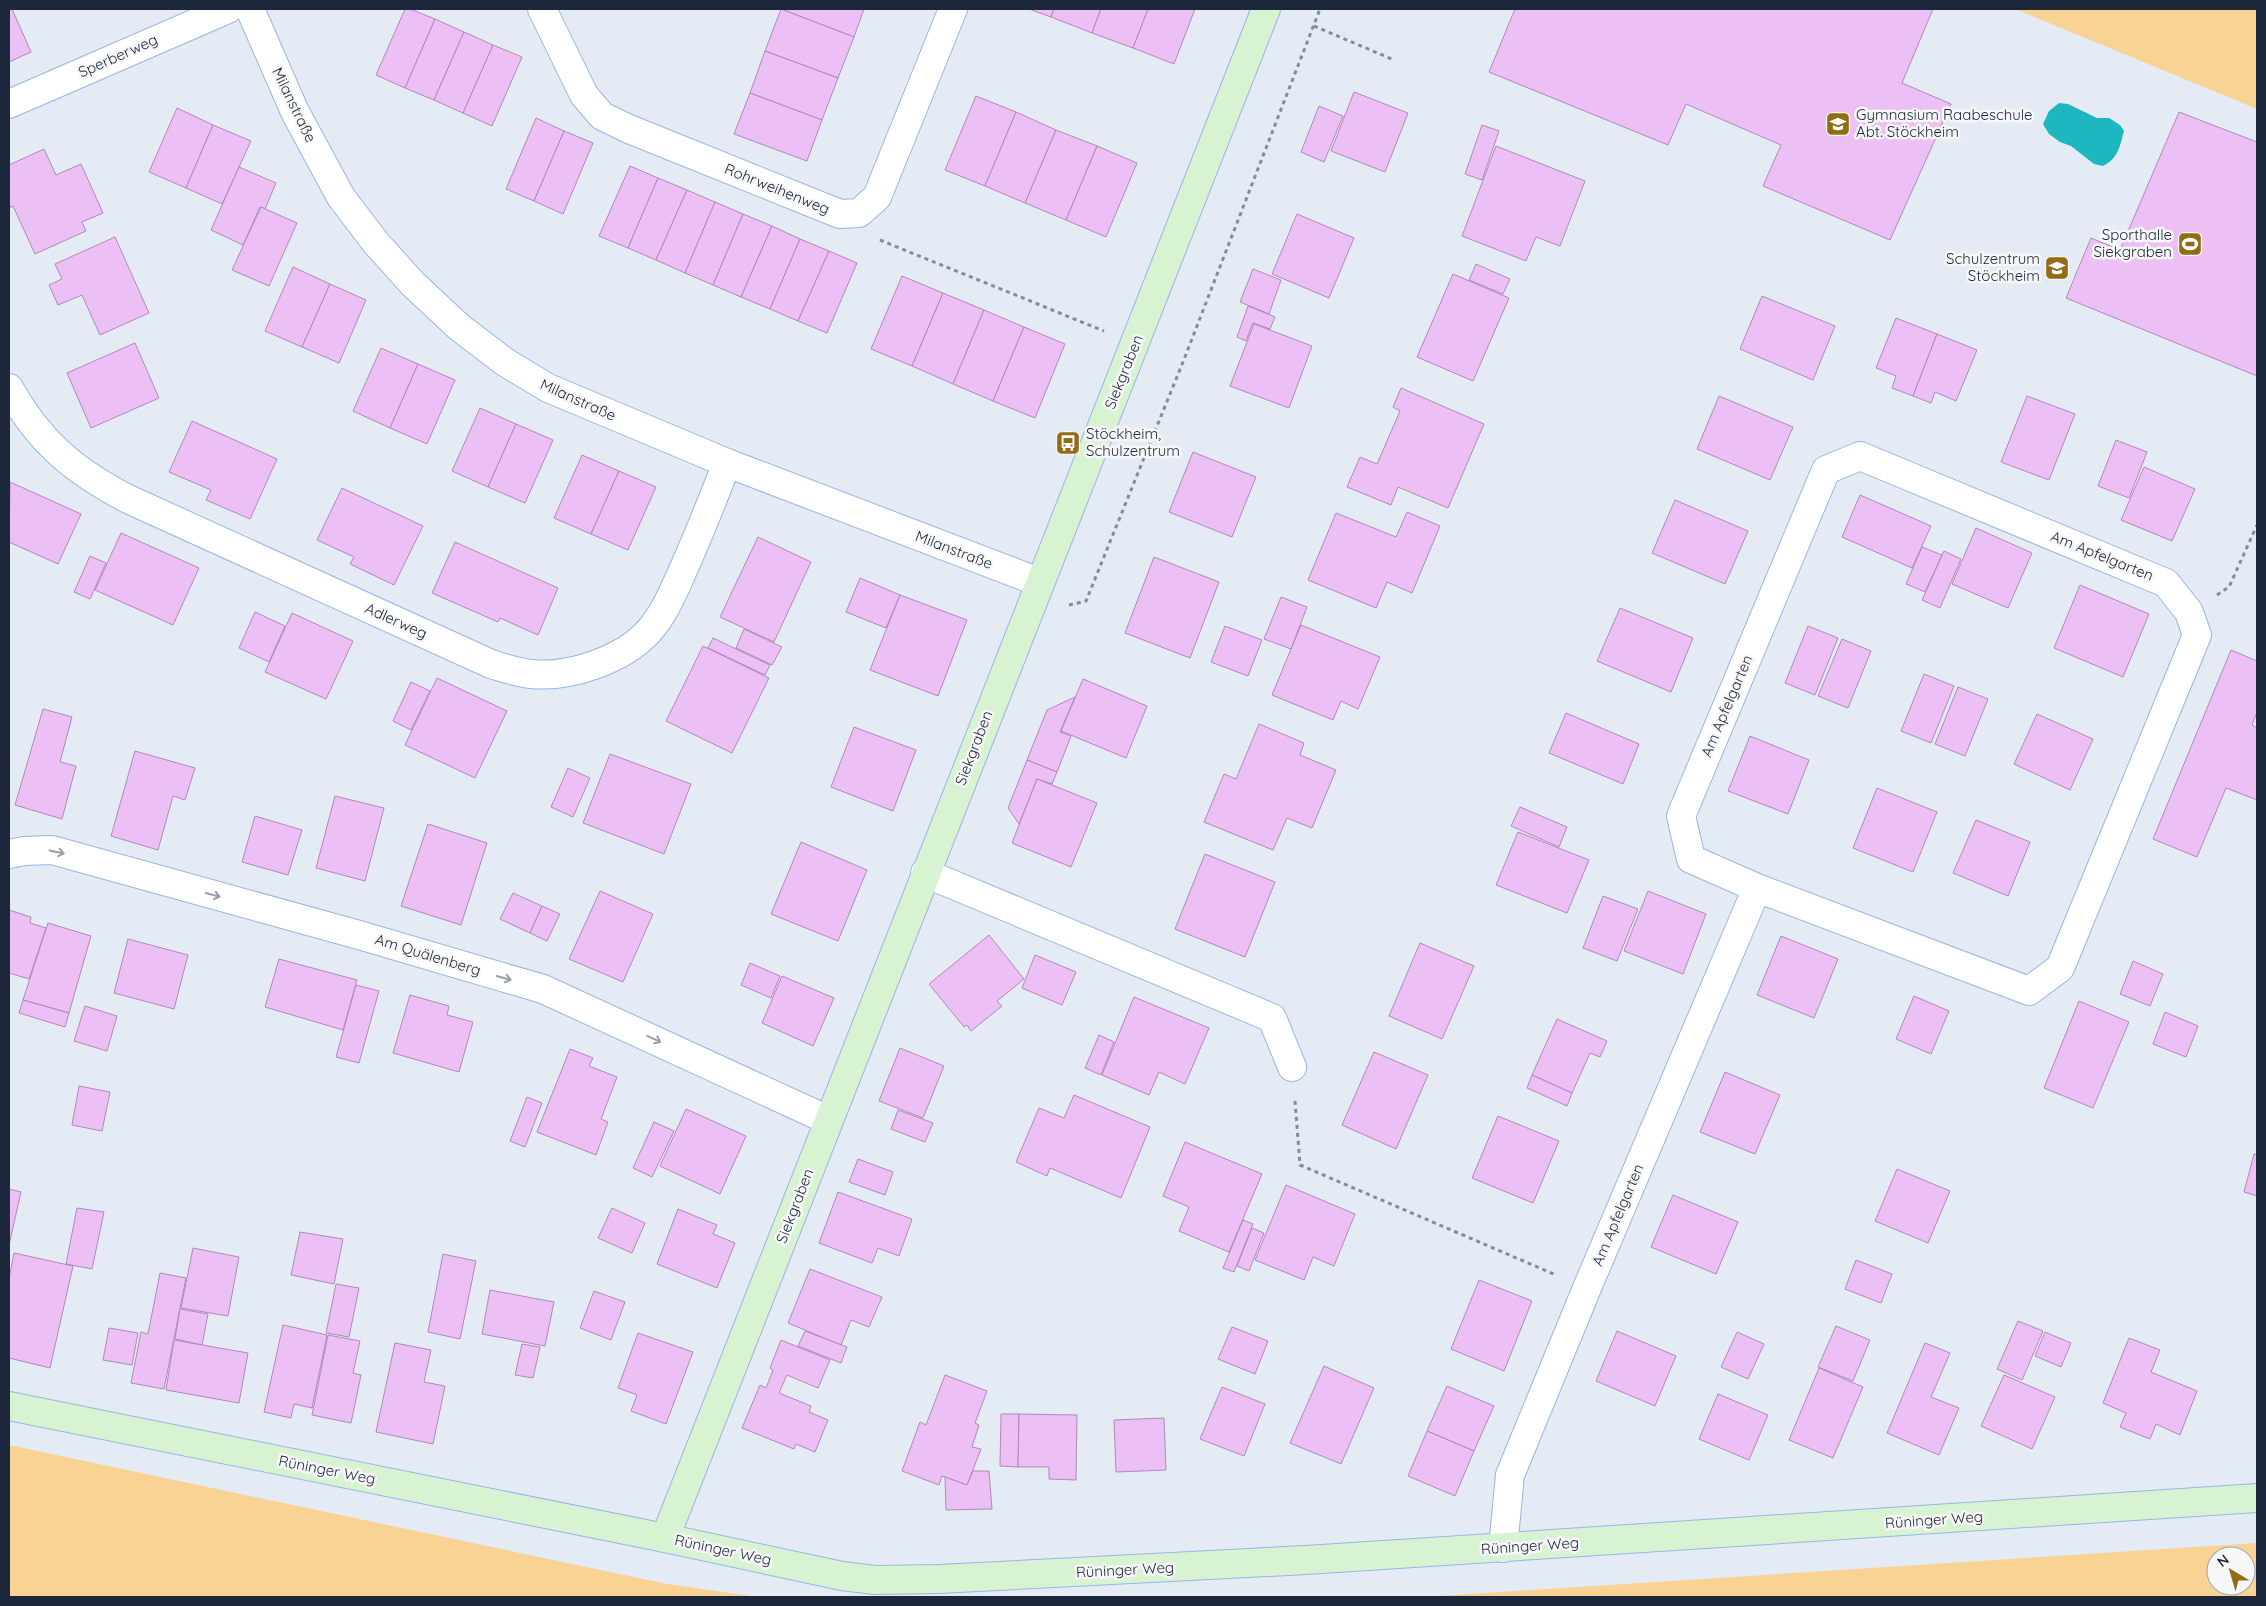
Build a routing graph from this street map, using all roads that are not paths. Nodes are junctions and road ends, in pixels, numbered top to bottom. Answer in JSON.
{"nodes":[{"id":1,"x":228,"y":9,"type":"edge"},
{"id":2,"x":250,"y":9,"type":"edge"},
{"id":3,"x":542,"y":9,"type":"edge"},
{"id":4,"x":953,"y":9,"type":"edge"},
{"id":5,"x":1266,"y":9,"type":"edge"},
{"id":6,"x":9,"y":104,"type":"edge"},
{"id":7,"x":9,"y":388,"type":"edge"},
{"id":8,"x":727,"y":463,"type":"junction"},
{"id":9,"x":1039,"y":582,"type":"junction"},
{"id":10,"x":9,"y":854,"type":"edge"},
{"id":11,"x":925,"y":874,"type":"junction"},
{"id":12,"x":1757,"y":888,"type":"junction"},
{"id":13,"x":1292,"y":1068,"type":"road end"},
{"id":14,"x":828,"y":1120,"type":"junction"},
{"id":15,"x":9,"y":1406,"type":"edge"},
{"id":16,"x":2257,"y":1498,"type":"edge"},
{"id":17,"x":665,"y":1538,"type":"junction"},
{"id":18,"x":1503,"y":1548,"type":"junction"}],
"edges":[{"from":1,"to":6,"type":"street","name":"Sperberweg"},
{"from":2,"to":8,"type":"street","name":"Milanstraße"},
{"from":3,"to":4,"type":"street","name":"Rohrweihenweg"},
{"from":5,"to":9,"type":"street","name":"Siekgraben"},
{"from":7,"to":8,"type":"street","name":"Adlerweg"},
{"from":8,"to":9,"type":"street","name":"Milanstraße"},
{"from":9,"to":11,"type":"street","name":"Siekgraben"},
{"from":10,"to":14,"type":"street","name":"Am Quälenberg","one_way":true},
{"from":11,"to":13,"type":"street"},
{"from":11,"to":14,"type":"street","name":"Siekgraben"},
{"from":12,"to":12,"type":"street","name":"Am Apfelgarten"},
{"from":12,"to":18,"type":"street","name":"Am Apfelgarten"},
{"from":14,"to":17,"type":"street","name":"Siekgraben"},
{"from":15,"to":17,"type":"street","name":"Rüninger Weg"},
{"from":16,"to":18,"type":"street","name":"Rüninger Weg"},
{"from":17,"to":18,"type":"street","name":"Rüninger Weg"}]}
